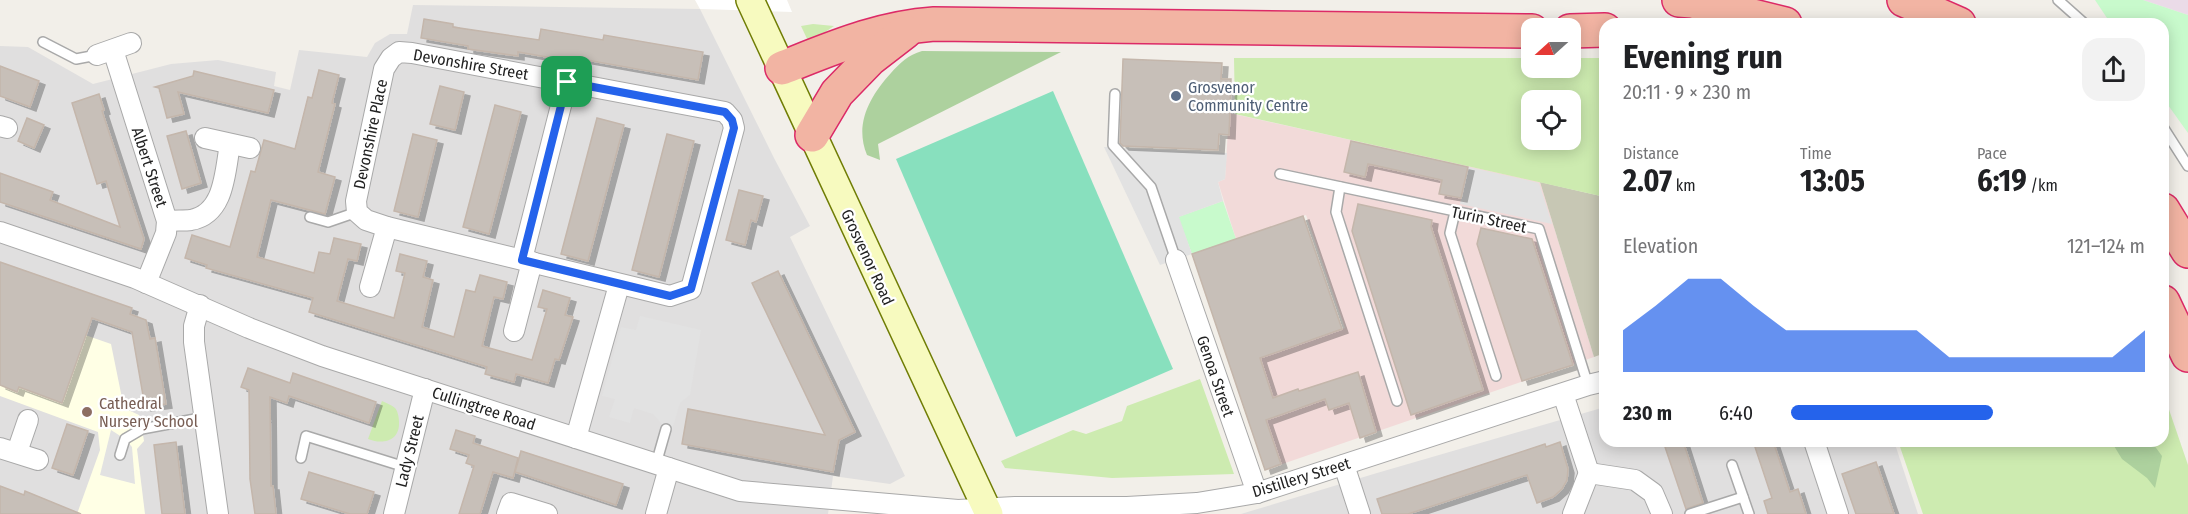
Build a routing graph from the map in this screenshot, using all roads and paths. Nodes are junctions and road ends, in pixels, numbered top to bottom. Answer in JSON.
{"nodes":[{"id":1,"x":1679,"y":0,"type":"edge"},
{"id":2,"x":1904,"y":0,"type":"edge"},
{"id":3,"x":2058,"y":0,"type":"edge"},
{"id":4,"x":752,"y":6,"type":"edge"},
{"id":5,"x":1761,"y":18,"type":"edge"},
{"id":6,"x":1945,"y":18,"type":"edge"},
{"id":7,"x":2078,"y":18,"type":"edge"},
{"id":8,"x":914,"y":26,"type":"junction"},
{"id":9,"x":1599,"y":30,"type":"edge"},
{"id":10,"x":1521,"y":31,"type":"edge"},
{"id":11,"x":1581,"y":31,"type":"edge"},
{"id":12,"x":43,"y":42,"type":"dead end"},
{"id":13,"x":131,"y":43,"type":"dead end"},
{"id":14,"x":105,"y":52,"type":"junction"},
{"id":15,"x":391,"y":58,"type":"joint"},
{"id":16,"x":782,"y":68,"type":"junction"},
{"id":17,"x":567,"y":82,"type":"junction"},
{"id":18,"x":1115,"y":94,"type":"dead end"},
{"id":19,"x":812,"y":135,"type":"junction"},
{"id":20,"x":2169,"y":136,"type":"edge"},
{"id":21,"x":205,"y":138,"type":"dead end"},
{"id":22,"x":230,"y":144,"type":"junction"},
{"id":23,"x":250,"y":148,"type":"dead end"},
{"id":24,"x":2188,"y":166,"type":"edge"},
{"id":25,"x":1280,"y":174,"type":"dead end"},
{"id":26,"x":1340,"y":187,"type":"junction"},
{"id":27,"x":357,"y":212,"type":"junction"},
{"id":28,"x":1455,"y":212,"type":"junction"},
{"id":29,"x":310,"y":217,"type":"dead end"},
{"id":30,"x":167,"y":220,"type":"junction"},
{"id":31,"x":2169,"y":220,"type":"edge"},
{"id":32,"x":387,"y":226,"type":"junction"},
{"id":33,"x":0,"y":232,"type":"edge"},
{"id":34,"x":2188,"y":251,"type":"edge"},
{"id":35,"x":1176,"y":260,"type":"joint"},
{"id":36,"x":527,"y":261,"type":"junction"},
{"id":37,"x":146,"y":283,"type":"junction"},
{"id":38,"x":619,"y":285,"type":"junction"},
{"id":39,"x":370,"y":287,"type":"dead end"},
{"id":40,"x":200,"y":305,"type":"junction"},
{"id":41,"x":2169,"y":315,"type":"edge"},
{"id":42,"x":514,"y":331,"type":"dead end"},
{"id":43,"x":2188,"y":355,"type":"edge"},
{"id":44,"x":1496,"y":376,"type":"dead end"},
{"id":45,"x":1596,"y":383,"type":"edge"},
{"id":46,"x":425,"y":389,"type":"junction"},
{"id":47,"x":1563,"y":394,"type":"junction"},
{"id":48,"x":1397,"y":401,"type":"dead end"},
{"id":49,"x":206,"y":417,"type":"junction"},
{"id":50,"x":28,"y":420,"type":"dead end"},
{"id":51,"x":666,"y":429,"type":"dead end"},
{"id":52,"x":576,"y":438,"type":"junction"},
{"id":53,"x":1816,"y":447,"type":"edge"},
{"id":54,"x":8,"y":450,"type":"edge"},
{"id":55,"x":120,"y":454,"type":"dead end"},
{"id":56,"x":302,"y":458,"type":"dead end"},
{"id":57,"x":38,"y":460,"type":"dead end"},
{"id":58,"x":1344,"y":465,"type":"junction"},
{"id":59,"x":1732,"y":465,"type":"dead end"},
{"id":60,"x":663,"y":466,"type":"junction"},
{"id":61,"x":405,"y":467,"type":"junction"},
{"id":62,"x":1589,"y":472,"type":"junction"},
{"id":63,"x":1257,"y":493,"type":"junction"},
{"id":64,"x":1743,"y":497,"type":"junction"},
{"id":65,"x":878,"y":509,"type":"edge"},
{"id":66,"x":988,"y":511,"type":"edge"},
{"id":67,"x":218,"y":514,"type":"edge"},
{"id":68,"x":394,"y":514,"type":"edge"},
{"id":69,"x":507,"y":514,"type":"edge"},
{"id":70,"x":547,"y":514,"type":"edge"},
{"id":71,"x":656,"y":514,"type":"edge"},
{"id":72,"x":1360,"y":514,"type":"edge"},
{"id":73,"x":1573,"y":514,"type":"edge"},
{"id":74,"x":1662,"y":514,"type":"edge"},
{"id":75,"x":1690,"y":514,"type":"edge"},
{"id":76,"x":1749,"y":514,"type":"edge"},
{"id":77,"x":1838,"y":514,"type":"edge"}],
"edges":[{"from":1,"to":5,"type":"highway"},
{"from":2,"to":6,"type":"highway"},
{"from":3,"to":7,"type":"lane"},
{"from":4,"to":16,"type":"main road","name":"Grosvenor Road"},
{"from":8,"to":10,"type":"highway"},
{"from":8,"to":16,"type":"highway"},
{"from":8,"to":19,"type":"highway"},
{"from":9,"to":11,"type":"highway"},
{"from":12,"to":14,"type":"lane"},
{"from":13,"to":14,"type":"street"},
{"from":14,"to":30,"type":"street","name":"Albert Street"},
{"from":15,"to":17,"type":"street","name":"Devonshire Street"},
{"from":15,"to":27,"type":"street","name":"Devonshire Place"},
{"from":16,"to":19,"type":"main road","name":"Grosvenor Road"},
{"from":17,"to":36,"type":"street"},
{"from":17,"to":38,"type":"street","name":"Devonshire Street"},
{"from":18,"to":35,"type":"lane"},
{"from":19,"to":66,"type":"main road","name":"Grosvenor Road"},
{"from":20,"to":24,"type":"lane"},
{"from":21,"to":22,"type":"street"},
{"from":22,"to":23,"type":"street"},
{"from":22,"to":30,"type":"street"},
{"from":25,"to":26,"type":"lane","name":"Turin Street"},
{"from":26,"to":28,"type":"lane","name":"Turin Street"},
{"from":26,"to":48,"type":"lane"},
{"from":27,"to":29,"type":"lane"},
{"from":27,"to":32,"type":"street"},
{"from":28,"to":44,"type":"lane"},
{"from":28,"to":45,"type":"lane","name":"Turin Street"},
{"from":30,"to":37,"type":"street","name":"Albert Street"},
{"from":31,"to":34,"type":"highway"},
{"from":32,"to":36,"type":"street"},
{"from":32,"to":39,"type":"street"},
{"from":33,"to":37,"type":"street","name":"Cullingtree Road"},
{"from":35,"to":63,"type":"street","name":"Genoa Street"},
{"from":36,"to":38,"type":"street"},
{"from":36,"to":42,"type":"street"},
{"from":37,"to":40,"type":"street","name":"Cullingtree Road"},
{"from":38,"to":52,"type":"street"},
{"from":40,"to":46,"type":"street","name":"Cullingtree Road"},
{"from":40,"to":49,"type":"street"},
{"from":41,"to":43,"type":"highway"},
{"from":45,"to":47,"type":"street","name":"Distillery Street"},
{"from":46,"to":52,"type":"street","name":"Cullingtree Road"},
{"from":46,"to":61,"type":"street","name":"Lady Street"},
{"from":47,"to":58,"type":"street","name":"Distillery Street"},
{"from":47,"to":62,"type":"street"},
{"from":49,"to":55,"type":"lane"},
{"from":49,"to":67,"type":"street"},
{"from":50,"to":54,"type":"street"},
{"from":51,"to":60,"type":"lane"},
{"from":52,"to":60,"type":"street","name":"Cullingtree Road"},
{"from":53,"to":77,"type":"street"},
{"from":54,"to":57,"type":"street"},
{"from":56,"to":61,"type":"lane"},
{"from":58,"to":63,"type":"street","name":"Distillery Street"},
{"from":58,"to":72,"type":"street"},
{"from":59,"to":64,"type":"lane"},
{"from":60,"to":65,"type":"street","name":"Cullingtree Road"},
{"from":60,"to":71,"type":"street"},
{"from":61,"to":68,"type":"street","name":"Lady Street"},
{"from":62,"to":73,"type":"street"},
{"from":62,"to":74,"type":"street"},
{"from":63,"to":66,"type":"street","name":"Distillery Street"},
{"from":64,"to":75,"type":"lane"},
{"from":64,"to":76,"type":"lane"},
{"from":65,"to":66,"type":"street","name":"Cullingtree Road"},
{"from":69,"to":70,"type":"street"}]}
